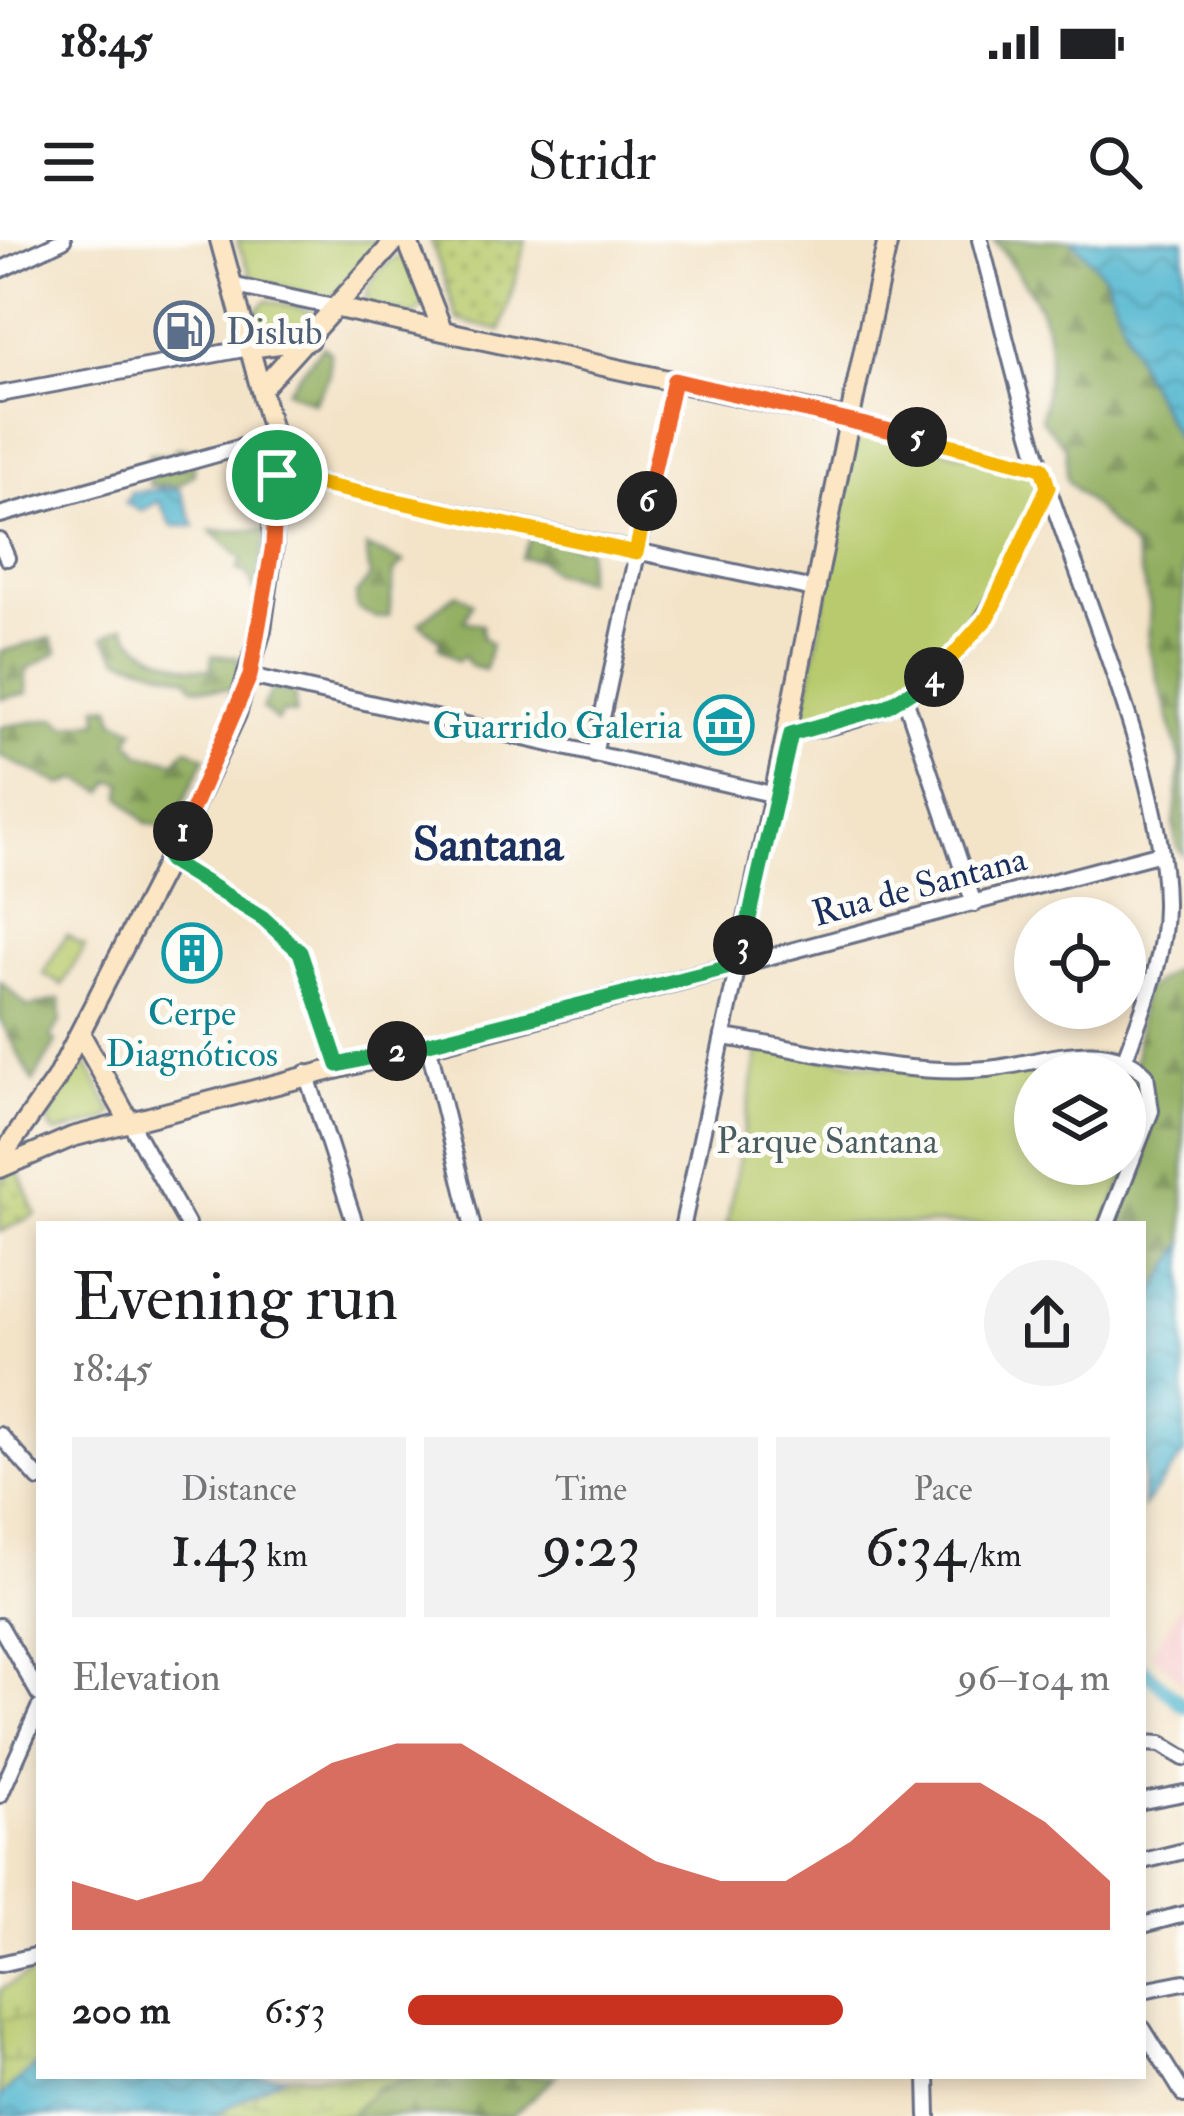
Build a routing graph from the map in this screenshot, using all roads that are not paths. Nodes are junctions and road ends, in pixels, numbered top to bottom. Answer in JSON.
{"nodes":[{"id":1,"x":63,"y":240,"type":"edge"},
{"id":2,"x":220,"y":240,"type":"edge"},
{"id":3,"x":407,"y":240,"type":"edge"},
{"id":4,"x":888,"y":240,"type":"edge"},
{"id":5,"x":980,"y":240,"type":"edge"},
{"id":6,"x":387,"y":245,"type":"edge"},
{"id":7,"x":0,"y":270,"type":"edge"},
{"id":8,"x":231,"y":285,"type":"junction"},
{"id":9,"x":357,"y":288,"type":"junction"},
{"id":10,"x":338,"y":308,"type":"junction"},
{"id":11,"x":371,"y":314,"type":"junction"},
{"id":12,"x":442,"y":329,"type":"junction"},
{"id":13,"x":309,"y":340,"type":"junction"},
{"id":14,"x":249,"y":347,"type":"junction"},
{"id":15,"x":674,"y":380,"type":"junction"},
{"id":16,"x":262,"y":388,"type":"junction"},
{"id":17,"x":0,"y":394,"type":"edge"},
{"id":18,"x":846,"y":419,"type":"junction"},
{"id":19,"x":274,"y":438,"type":"junction"},
{"id":20,"x":1042,"y":468,"type":"junction"},
{"id":21,"x":277,"y":475,"type":"junction"},
{"id":22,"x":1048,"y":487,"type":"junction"},
{"id":23,"x":0,"y":514,"type":"edge"},
{"id":24,"x":0,"y":541,"type":"edge"},
{"id":25,"x":636,"y":553,"type":"junction"},
{"id":26,"x":7,"y":558,"type":"dead end"},
{"id":27,"x":818,"y":590,"type":"junction"},
{"id":28,"x":250,"y":676,"type":"junction"},
{"id":29,"x":905,"y":698,"type":"junction"},
{"id":30,"x":791,"y":734,"type":"junction"},
{"id":31,"x":593,"y":755,"type":"junction"},
{"id":32,"x":776,"y":795,"type":"junction"},
{"id":33,"x":1161,"y":853,"type":"junction"},
{"id":34,"x":169,"y":860,"type":"junction"},
{"id":35,"x":974,"y":904,"type":"junction"},
{"id":36,"x":738,"y":965,"type":"junction"},
{"id":37,"x":81,"y":1035,"type":"junction"},
{"id":38,"x":723,"y":1037,"type":"junction"},
{"id":39,"x":428,"y":1044,"type":"junction"},
{"id":40,"x":1127,"y":1053,"type":"edge"},
{"id":41,"x":1014,"y":1062,"type":"edge"},
{"id":42,"x":338,"y":1065,"type":"junction"},
{"id":43,"x":306,"y":1073,"type":"junction"},
{"id":44,"x":1146,"y":1076,"type":"edge"},
{"id":45,"x":129,"y":1121,"type":"junction"},
{"id":46,"x":1146,"y":1124,"type":"edge"},
{"id":47,"x":0,"y":1164,"type":"edge"},
{"id":48,"x":1122,"y":1185,"type":"edge"},
{"id":49,"x":185,"y":1221,"type":"edge"},
{"id":50,"x":355,"y":1221,"type":"edge"},
{"id":51,"x":471,"y":1221,"type":"edge"},
{"id":52,"x":684,"y":1221,"type":"edge"},
{"id":53,"x":1108,"y":1221,"type":"edge"},
{"id":54,"x":0,"y":1435,"type":"edge"},
{"id":55,"x":36,"y":1476,"type":"edge"},
{"id":56,"x":0,"y":1626,"type":"edge"},
{"id":57,"x":36,"y":1689,"type":"edge"},
{"id":58,"x":36,"y":1715,"type":"edge"},
{"id":59,"x":1146,"y":1743,"type":"edge"},
{"id":60,"x":1184,"y":1758,"type":"edge"},
{"id":61,"x":1184,"y":1792,"type":"edge"},
{"id":62,"x":0,"y":1795,"type":"edge"},
{"id":63,"x":1146,"y":1800,"type":"edge"},
{"id":64,"x":1184,"y":1852,"type":"edge"},
{"id":65,"x":1146,"y":1861,"type":"edge"},
{"id":66,"x":1184,"y":1914,"type":"edge"},
{"id":67,"x":1146,"y":1924,"type":"edge"},
{"id":68,"x":36,"y":1956,"type":"edge"},
{"id":69,"x":0,"y":1964,"type":"edge"},
{"id":70,"x":1184,"y":1982,"type":"edge"},
{"id":71,"x":1146,"y":1989,"type":"edge"},
{"id":72,"x":1146,"y":2034,"type":"edge"},
{"id":73,"x":927,"y":2079,"type":"edge"},
{"id":74,"x":1183,"y":2090,"type":"edge"},
{"id":75,"x":928,"y":2116,"type":"edge"}],
"edges":[{"from":1,"to":7,"type":"street"},
{"from":2,"to":8,"type":"street"},
{"from":3,"to":12,"type":"street"},
{"from":4,"to":18,"type":"street"},
{"from":5,"to":20,"type":"street"},
{"from":6,"to":9,"type":"street"},
{"from":8,"to":10,"type":"street"},
{"from":8,"to":14,"type":"street"},
{"from":9,"to":10,"type":"street"},
{"from":9,"to":11,"type":"street"},
{"from":10,"to":11,"type":"street"},
{"from":10,"to":13,"type":"street"},
{"from":11,"to":12,"type":"street"},
{"from":12,"to":15,"type":"street"},
{"from":13,"to":14,"type":"street"},
{"from":13,"to":16,"type":"street"},
{"from":14,"to":16,"type":"street"},
{"from":14,"to":17,"type":"street"},
{"from":15,"to":18,"type":"street"},
{"from":15,"to":25,"type":"street"},
{"from":16,"to":19,"type":"street"},
{"from":18,"to":20,"type":"street"},
{"from":18,"to":27,"type":"street"},
{"from":19,"to":21,"type":"street"},
{"from":19,"to":23,"type":"street"},
{"from":20,"to":22,"type":"street"},
{"from":21,"to":25,"type":"street"},
{"from":21,"to":28,"type":"street"},
{"from":22,"to":29,"type":"street"},
{"from":22,"to":33,"type":"street"},
{"from":24,"to":26,"type":"street"},
{"from":25,"to":27,"type":"street"},
{"from":25,"to":31,"type":"street"},
{"from":27,"to":30,"type":"street"},
{"from":28,"to":31,"type":"street"},
{"from":28,"to":34,"type":"street"},
{"from":29,"to":30,"type":"street"},
{"from":29,"to":35,"type":"street"},
{"from":30,"to":32,"type":"street"},
{"from":31,"to":32,"type":"street"},
{"from":32,"to":36,"type":"street"},
{"from":33,"to":35,"type":"street","name":"Rua de Santana"},
{"from":33,"to":40,"type":"street"},
{"from":34,"to":37,"type":"street"},
{"from":34,"to":42,"type":"street"},
{"from":35,"to":36,"type":"street","name":"Rua de Santana"},
{"from":36,"to":38,"type":"street"},
{"from":36,"to":39,"type":"street","name":"Rua de Santana"},
{"from":37,"to":45,"type":"street"},
{"from":37,"to":47,"type":"street"},
{"from":38,"to":41,"type":"street"},
{"from":38,"to":52,"type":"street"},
{"from":39,"to":42,"type":"street","name":"Rua de Santana"},
{"from":39,"to":51,"type":"street"},
{"from":42,"to":43,"type":"street","name":"Rua de Santana"},
{"from":43,"to":45,"type":"street","name":"Rua de Santana"},
{"from":43,"to":50,"type":"street"},
{"from":44,"to":46,"type":"street"},
{"from":45,"to":47,"type":"street","name":"Rua de Santana"},
{"from":45,"to":49,"type":"street"},
{"from":48,"to":53,"type":"street"},
{"from":54,"to":55,"type":"street"},
{"from":56,"to":57,"type":"street"},
{"from":58,"to":62,"type":"street"},
{"from":59,"to":60,"type":"street"},
{"from":61,"to":63,"type":"street"},
{"from":64,"to":65,"type":"street"},
{"from":66,"to":67,"type":"street"},
{"from":68,"to":69,"type":"street"},
{"from":70,"to":71,"type":"street"},
{"from":72,"to":74,"type":"street"},
{"from":73,"to":75,"type":"street"}]}
